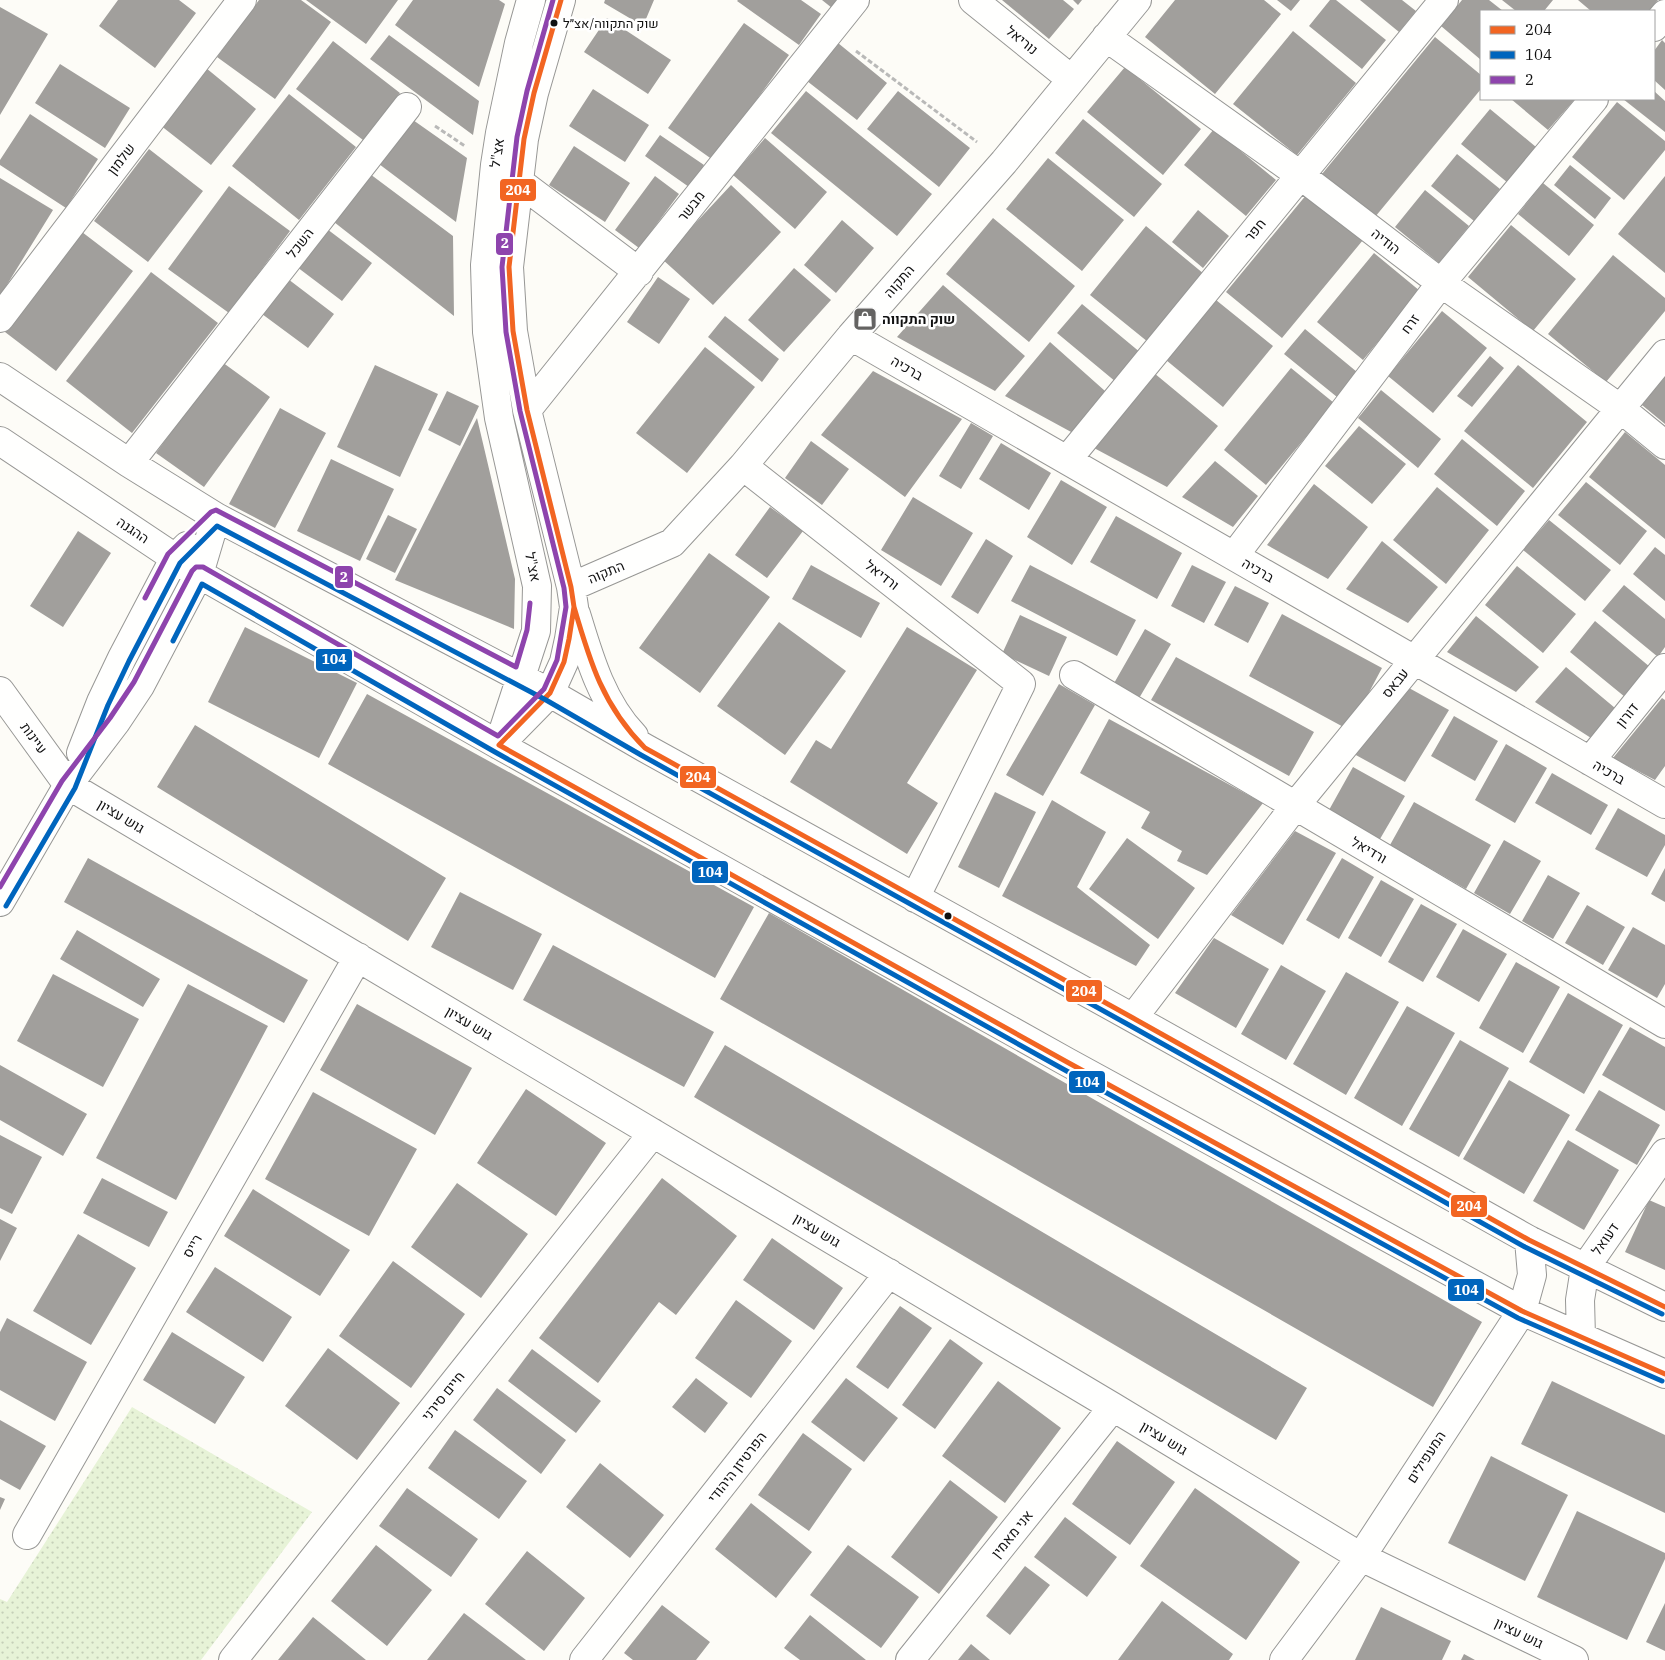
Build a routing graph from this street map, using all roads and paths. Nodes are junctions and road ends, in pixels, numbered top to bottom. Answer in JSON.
{"nodes":[{"id":1,"x":242,"y":0,"type":"edge"},
{"id":2,"x":531,"y":0,"type":"edge"},
{"id":3,"x":560,"y":0,"type":"edge"},
{"id":4,"x":855,"y":0,"type":"edge"},
{"id":5,"x":973,"y":0,"type":"edge"},
{"id":6,"x":1136,"y":0,"type":"edge"},
{"id":7,"x":1444,"y":0,"type":"edge"},
{"id":8,"x":1665,"y":14,"type":"edge"},
{"id":9,"x":1655,"y":26,"type":"edge"},
{"id":10,"x":830,"y":31,"type":"junction"},
{"id":11,"x":1106,"y":37,"type":"junction"},
{"id":12,"x":1071,"y":80,"type":"junction"},
{"id":13,"x":1593,"y":100,"type":"edge"},
{"id":14,"x":407,"y":107,"type":"joint"},
{"id":15,"x":1004,"y":162,"type":"junction"},
{"id":16,"x":494,"y":166,"type":"junction"},
{"id":17,"x":1300,"y":175,"type":"junction"},
{"id":18,"x":518,"y":181,"type":"junction"},
{"id":19,"x":638,"y":272,"type":"junction"},
{"id":20,"x":1441,"y":283,"type":"junction"},
{"id":21,"x":0,"y":318,"type":"edge"},
{"id":22,"x":851,"y":336,"type":"junction"},
{"id":23,"x":1665,"y":354,"type":"edge"},
{"id":24,"x":0,"y":377,"type":"edge"},
{"id":25,"x":1621,"y":409,"type":"junction"},
{"id":26,"x":527,"y":410,"type":"junction"},
{"id":27,"x":0,"y":441,"type":"edge"},
{"id":28,"x":1665,"y":445,"type":"edge"},
{"id":29,"x":1067,"y":460,"type":"junction"},
{"id":30,"x":128,"y":463,"type":"junction"},
{"id":31,"x":743,"y":466,"type":"junction"},
{"id":32,"x":216,"y":517,"type":"junction"},
{"id":33,"x":1234,"y":556,"type":"junction"},
{"id":34,"x":174,"y":559,"type":"junction"},
{"id":35,"x":199,"y":574,"type":"junction"},
{"id":36,"x":572,"y":597,"type":"junction"},
{"id":37,"x":1414,"y":660,"type":"junction"},
{"id":38,"x":1665,"y":668,"type":"edge"},
{"id":39,"x":1074,"y":675,"type":"dead end"},
{"id":40,"x":520,"y":677,"type":"junction"},
{"id":41,"x":0,"y":691,"type":"edge"},
{"id":42,"x":550,"y":693,"type":"junction"},
{"id":43,"x":499,"y":745,"type":"junction"},
{"id":44,"x":645,"y":748,"type":"junction"},
{"id":45,"x":1590,"y":761,"type":"junction"},
{"id":46,"x":68,"y":785,"type":"junction"},
{"id":47,"x":1665,"y":804,"type":"edge"},
{"id":48,"x":1295,"y":806,"type":"junction"},
{"id":49,"x":915,"y":898,"type":"junction"},
{"id":50,"x":0,"y":902,"type":"edge"},
{"id":51,"x":358,"y":957,"type":"junction"},
{"id":52,"x":1133,"y":1018,"type":"junction"},
{"id":53,"x":1665,"y":1024,"type":"edge"},
{"id":54,"x":653,"y":1133,"type":"junction"},
{"id":55,"x":1665,"y":1153,"type":"edge"},
{"id":56,"x":1529,"y":1240,"type":"junction"},
{"id":57,"x":1585,"y":1268,"type":"junction"},
{"id":58,"x":889,"y":1273,"type":"junction"},
{"id":59,"x":1665,"y":1307,"type":"edge"},
{"id":60,"x":1522,"y":1311,"type":"junction"},
{"id":61,"x":1581,"y":1336,"type":"junction"},
{"id":62,"x":1665,"y":1374,"type":"edge"},
{"id":63,"x":1113,"y":1407,"type":"junction"},
{"id":64,"x":27,"y":1535,"type":"dead end"},
{"id":65,"x":1361,"y":1557,"type":"junction"},
{"id":66,"x":233,"y":1660,"type":"edge"},
{"id":67,"x":584,"y":1660,"type":"edge"},
{"id":68,"x":910,"y":1660,"type":"edge"},
{"id":69,"x":1284,"y":1660,"type":"edge"},
{"id":70,"x":1574,"y":1660,"type":"edge"}],
"edges":[{"from":1,"to":21,"type":"street","name":"שלמון"},
{"from":2,"to":16,"type":"street","name":"אצ\"ל"},
{"from":3,"to":18,"type":"street","name":"אצ\"ל"},
{"from":4,"to":10,"type":"street","name":"מבשר"},
{"from":5,"to":12,"type":"street","name":"נוריאל"},
{"from":6,"to":11,"type":"street","name":"התקוה"},
{"from":7,"to":17,"type":"street","name":"חפר"},
{"from":8,"to":9,"type":"street"},
{"from":10,"to":15,"type":"path"},
{"from":10,"to":19,"type":"street","name":"מבשר"},
{"from":11,"to":12,"type":"street","name":"התקוה"},
{"from":11,"to":17,"type":"street","name":"הודיה"},
{"from":12,"to":15,"type":"street","name":"התקוה"},
{"from":13,"to":20,"type":"street","name":"זרח"},
{"from":14,"to":16,"type":"path"},
{"from":14,"to":30,"type":"street","name":"השכל"},
{"from":15,"to":22,"type":"street","name":"התקוה"},
{"from":16,"to":40,"type":"street","name":"אצ\"ל"},
{"from":17,"to":20,"type":"street","name":"הודיה"},
{"from":17,"to":29,"type":"street","name":"חפר"},
{"from":18,"to":19,"type":"street"},
{"from":18,"to":26,"type":"street","name":"אצ\"ל"},
{"from":19,"to":26,"type":"street","name":"מבשר"},
{"from":20,"to":25,"type":"street","name":"הודיה"},
{"from":20,"to":33,"type":"street","name":"זרח"},
{"from":22,"to":29,"type":"street","name":"ברכיה"},
{"from":22,"to":31,"type":"street","name":"התקוה"},
{"from":23,"to":25,"type":"street","name":"עבאס"},
{"from":24,"to":30,"type":"street"},
{"from":25,"to":28,"type":"street","name":"הודיה"},
{"from":25,"to":37,"type":"street","name":"עבאס"},
{"from":26,"to":36,"type":"street","name":"אצ\"ל"},
{"from":27,"to":34,"type":"street","name":"ההגנה"},
{"from":29,"to":33,"type":"street","name":"ברכיה"},
{"from":30,"to":32,"type":"street"},
{"from":31,"to":36,"type":"street","name":"התקוה"},
{"from":31,"to":49,"type":"street","name":"ורדיאל"},
{"from":32,"to":34,"type":"street"},
{"from":32,"to":35,"type":"street"},
{"from":32,"to":40,"type":"street"},
{"from":33,"to":37,"type":"street","name":"ברכיה"},
{"from":34,"to":35,"type":"street","name":"ההגנה"},
{"from":34,"to":46,"type":"street"},
{"from":35,"to":43,"type":"street","name":"ההגנה"},
{"from":35,"to":46,"type":"street"},
{"from":36,"to":42,"type":"street","name":"אצ\"ל"},
{"from":36,"to":44,"type":"street"},
{"from":37,"to":45,"type":"street","name":"ברכיה"},
{"from":37,"to":48,"type":"street","name":"עבאס"},
{"from":38,"to":45,"type":"street","name":"דורון"},
{"from":39,"to":48,"type":"street","name":"ורדיאל"},
{"from":40,"to":42,"type":"street"},
{"from":40,"to":43,"type":"street","name":"אצ\"ל"},
{"from":41,"to":46,"type":"street","name":"עיינות"},
{"from":42,"to":43,"type":"street","name":"אצ\"ל"},
{"from":42,"to":44,"type":"street"},
{"from":43,"to":60,"type":"street","name":"ההגנה"},
{"from":44,"to":49,"type":"street"},
{"from":45,"to":47,"type":"street","name":"ברכיה"},
{"from":46,"to":50,"type":"street"},
{"from":46,"to":51,"type":"street","name":"גוש עציון"},
{"from":48,"to":52,"type":"street","name":"עבאס"},
{"from":48,"to":53,"type":"street","name":"ורדיאל"},
{"from":49,"to":52,"type":"street"},
{"from":51,"to":54,"type":"street","name":"גוש עציון"},
{"from":51,"to":64,"type":"street","name":"רייס"},
{"from":52,"to":56,"type":"street"},
{"from":54,"to":58,"type":"street","name":"גוש עציון"},
{"from":54,"to":66,"type":"street","name":"חיים סירני"},
{"from":55,"to":57,"type":"street","name":"דעואל"},
{"from":56,"to":57,"type":"street"},
{"from":56,"to":60,"type":"street","name":"המעפילים"},
{"from":57,"to":59,"type":"street"},
{"from":57,"to":61,"type":"street","name":"דעואל"},
{"from":58,"to":63,"type":"street","name":"גוש עציון"},
{"from":58,"to":67,"type":"street","name":"הפרטיזן היהודי"},
{"from":60,"to":61,"type":"street","name":"ההגנה"},
{"from":60,"to":65,"type":"street","name":"המעפילים"},
{"from":61,"to":62,"type":"street","name":"ההגנה"},
{"from":63,"to":65,"type":"street","name":"גוש עציון"},
{"from":63,"to":68,"type":"street","name":"אני מאמין"},
{"from":65,"to":69,"type":"street","name":"המעפילים"},
{"from":65,"to":70,"type":"street","name":"גוש עציון"}]}
